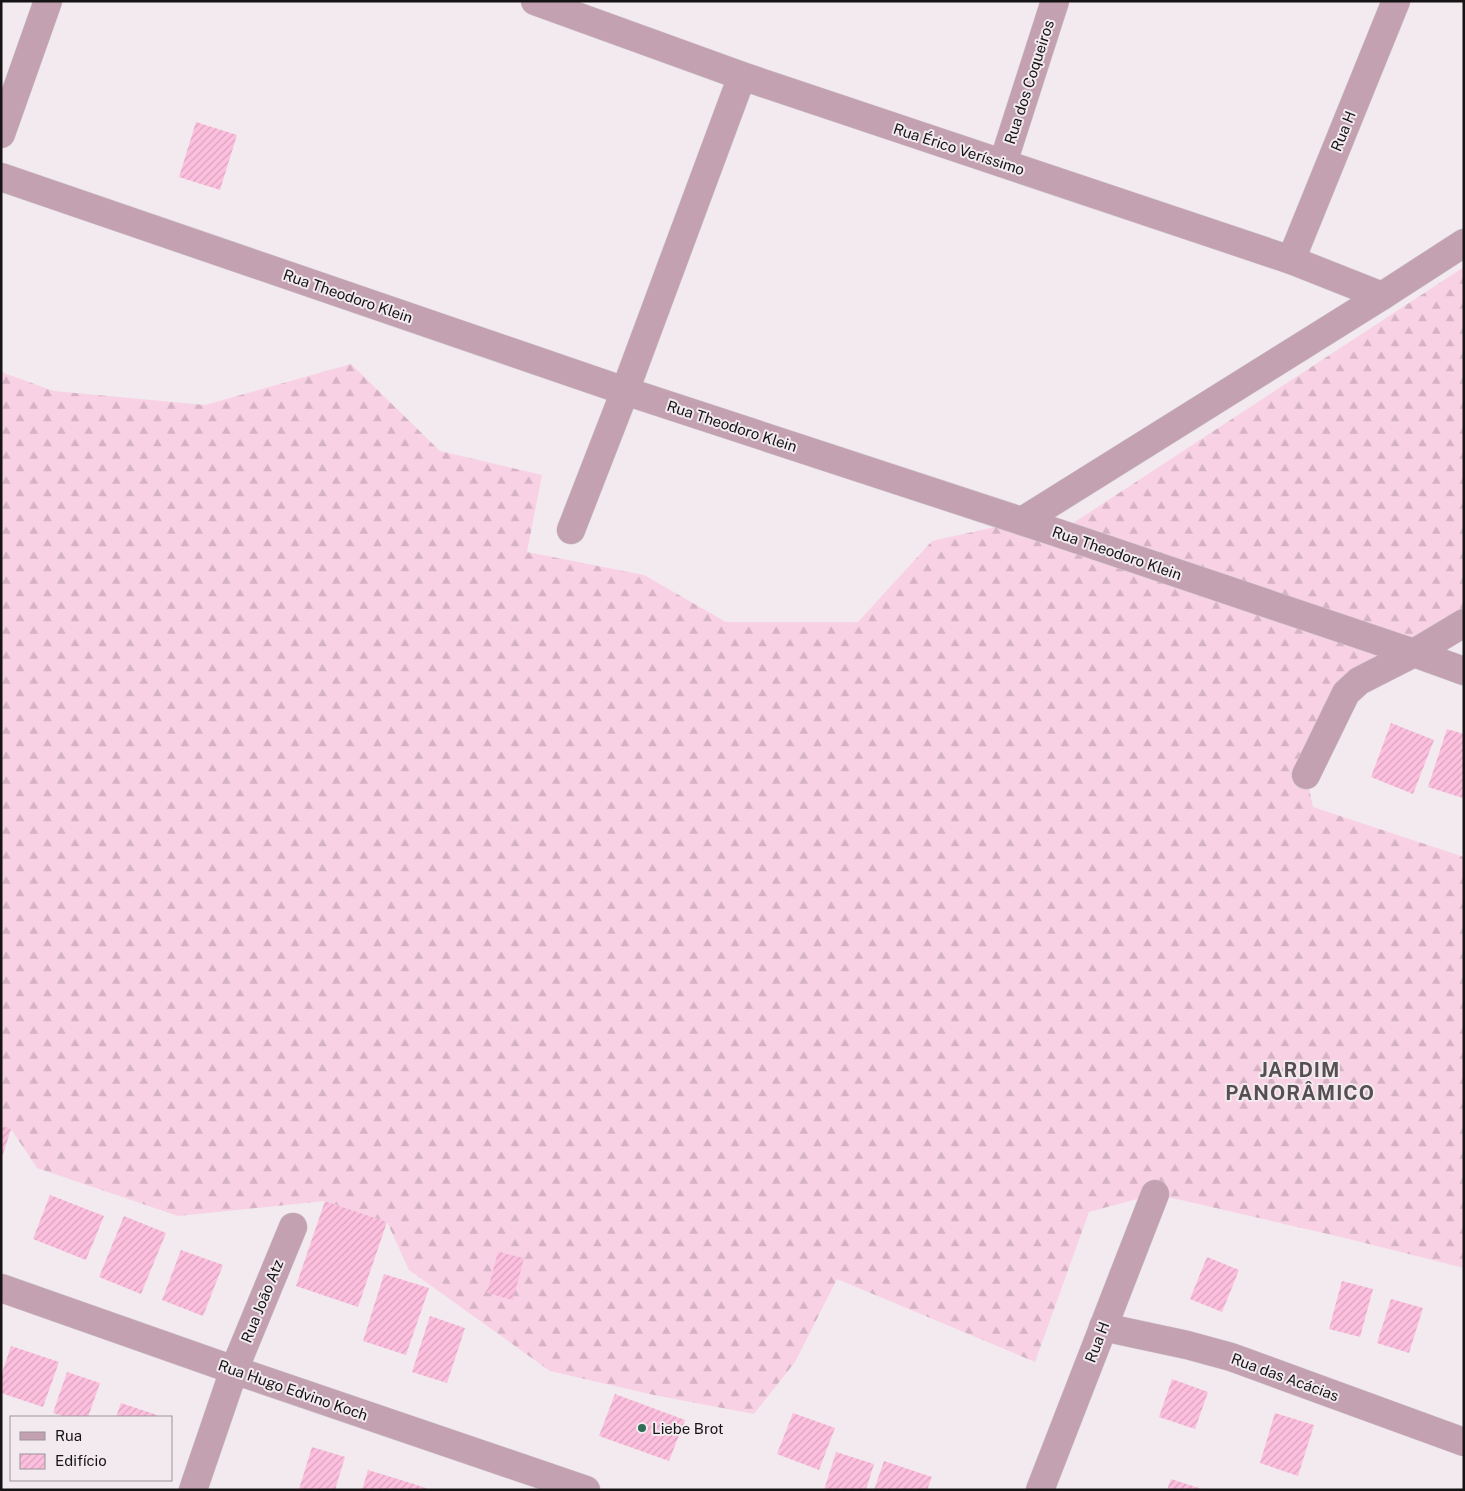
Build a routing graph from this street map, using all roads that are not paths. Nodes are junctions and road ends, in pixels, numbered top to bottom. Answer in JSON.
{"nodes":[{"id":1,"x":48,"y":1,"type":"edge"},
{"id":2,"x":1054,"y":1,"type":"edge"},
{"id":3,"x":1396,"y":1,"type":"edge"},
{"id":4,"x":546,"y":3,"type":"edge"},
{"id":5,"x":742,"y":76,"type":"junction"},
{"id":6,"x":1,"y":134,"type":"edge"},
{"id":7,"x":1003,"y":163,"type":"junction"},
{"id":8,"x":1,"y":178,"type":"edge"},
{"id":9,"x":1464,"y":243,"type":"edge"},
{"id":10,"x":1290,"y":260,"type":"junction"},
{"id":11,"x":1382,"y":296,"type":"junction"},
{"id":12,"x":625,"y":391,"type":"junction"},
{"id":13,"x":1022,"y":521,"type":"junction"},
{"id":14,"x":571,"y":530,"type":"dead end"},
{"id":15,"x":1464,"y":623,"type":"edge"},
{"id":16,"x":1414,"y":653,"type":"junction"},
{"id":17,"x":1464,"y":671,"type":"edge"},
{"id":18,"x":1306,"y":775,"type":"dead end"},
{"id":19,"x":1155,"y":1194,"type":"dead end"},
{"id":20,"x":293,"y":1227,"type":"dead end"},
{"id":21,"x":1,"y":1288,"type":"edge"},
{"id":22,"x":1103,"y":1327,"type":"junction"},
{"id":23,"x":234,"y":1370,"type":"junction"},
{"id":24,"x":1464,"y":1442,"type":"edge"},
{"id":25,"x":193,"y":1490,"type":"edge"},
{"id":26,"x":586,"y":1490,"type":"edge"},
{"id":27,"x":1040,"y":1490,"type":"edge"}],
"edges":[{"from":1,"to":6,"type":"street"},
{"from":2,"to":7,"type":"street","name":"Rua dos Coqueiros"},
{"from":3,"to":10,"type":"street","name":"Rua H"},
{"from":4,"to":5,"type":"street","name":"Rua Érico Veríssimo"},
{"from":5,"to":7,"type":"street","name":"Rua Érico Veríssimo"},
{"from":5,"to":12,"type":"street"},
{"from":7,"to":10,"type":"street","name":"Rua Érico Veríssimo"},
{"from":8,"to":12,"type":"street","name":"Rua Theodoro Klein"},
{"from":9,"to":11,"type":"street"},
{"from":10,"to":11,"type":"street","name":"Rua Érico Veríssimo"},
{"from":11,"to":13,"type":"street"},
{"from":12,"to":13,"type":"street","name":"Rua Theodoro Klein"},
{"from":12,"to":14,"type":"street"},
{"from":13,"to":16,"type":"street","name":"Rua Theodoro Klein"},
{"from":15,"to":16,"type":"street"},
{"from":16,"to":17,"type":"street","name":"Rua Theodoro Klein"},
{"from":16,"to":18,"type":"street"},
{"from":19,"to":22,"type":"street","name":"Rua H"},
{"from":20,"to":23,"type":"street","name":"Rua João Atz"},
{"from":21,"to":23,"type":"street","name":"Rua Hugo Edvino Koch"},
{"from":22,"to":24,"type":"street","name":"Rua das Acácias"},
{"from":22,"to":27,"type":"street","name":"Rua H"},
{"from":23,"to":25,"type":"street","name":"Rua João Atz"},
{"from":23,"to":26,"type":"street","name":"Rua Hugo Edvino Koch"}]}
